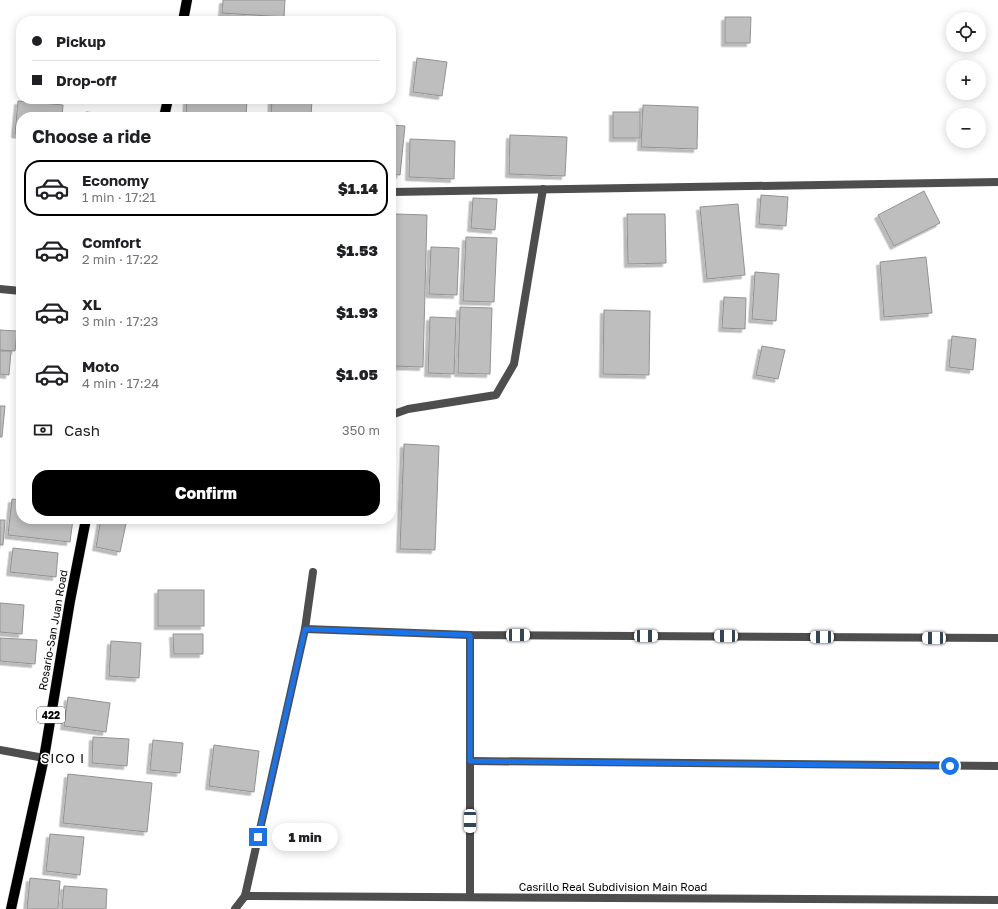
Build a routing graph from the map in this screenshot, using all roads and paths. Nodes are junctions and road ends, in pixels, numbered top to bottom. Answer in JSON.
{"nodes":[{"id":1,"x":187,"y":0,"type":"edge"},
{"id":2,"x":184,"y":16,"type":"edge"},
{"id":3,"x":998,"y":182,"type":"edge"},
{"id":4,"x":543,"y":189,"type":"junction"},
{"id":5,"x":396,"y":192,"type":"edge"},
{"id":6,"x":0,"y":290,"type":"edge"},
{"id":7,"x":16,"y":291,"type":"edge"},
{"id":8,"x":396,"y":413,"type":"edge"},
{"id":9,"x":85,"y":524,"type":"edge"},
{"id":10,"x":313,"y":572,"type":"dead end"},
{"id":11,"x":305,"y":629,"type":"junction"},
{"id":12,"x":470,"y":635,"type":"junction"},
{"id":13,"x":998,"y":638,"type":"edge"},
{"id":14,"x":0,"y":750,"type":"edge"},
{"id":15,"x":44,"y":758,"type":"junction"},
{"id":16,"x":470,"y":761,"type":"junction"},
{"id":17,"x":998,"y":766,"type":"edge"},
{"id":18,"x":245,"y":896,"type":"junction"},
{"id":19,"x":470,"y":897,"type":"junction"},
{"id":20,"x":998,"y":900,"type":"edge"},
{"id":21,"x":10,"y":909,"type":"edge"},
{"id":22,"x":235,"y":909,"type":"edge"}],
"edges":[{"from":1,"to":2,"type":"main road"},
{"from":3,"to":4,"type":"street"},
{"from":4,"to":5,"type":"street"},
{"from":4,"to":8,"type":"street"},
{"from":6,"to":7,"type":"street"},
{"from":9,"to":15,"type":"main road","name":"Rosario-San Juan Road","number":"422"},
{"from":10,"to":11,"type":"street"},
{"from":11,"to":12,"type":"street"},
{"from":11,"to":18,"type":"street"},
{"from":12,"to":13,"type":"street"},
{"from":12,"to":16,"type":"street"},
{"from":14,"to":15,"type":"street"},
{"from":15,"to":21,"type":"main road","name":"Rosario-San Juan Road","number":"422"},
{"from":16,"to":17,"type":"street"},
{"from":16,"to":19,"type":"street"},
{"from":18,"to":19,"type":"street","name":"Casrillo Real Subdivision Main Road"},
{"from":18,"to":22,"type":"street"},
{"from":19,"to":20,"type":"street","name":"Casrillo Real Subdivision Main Road"}]}
